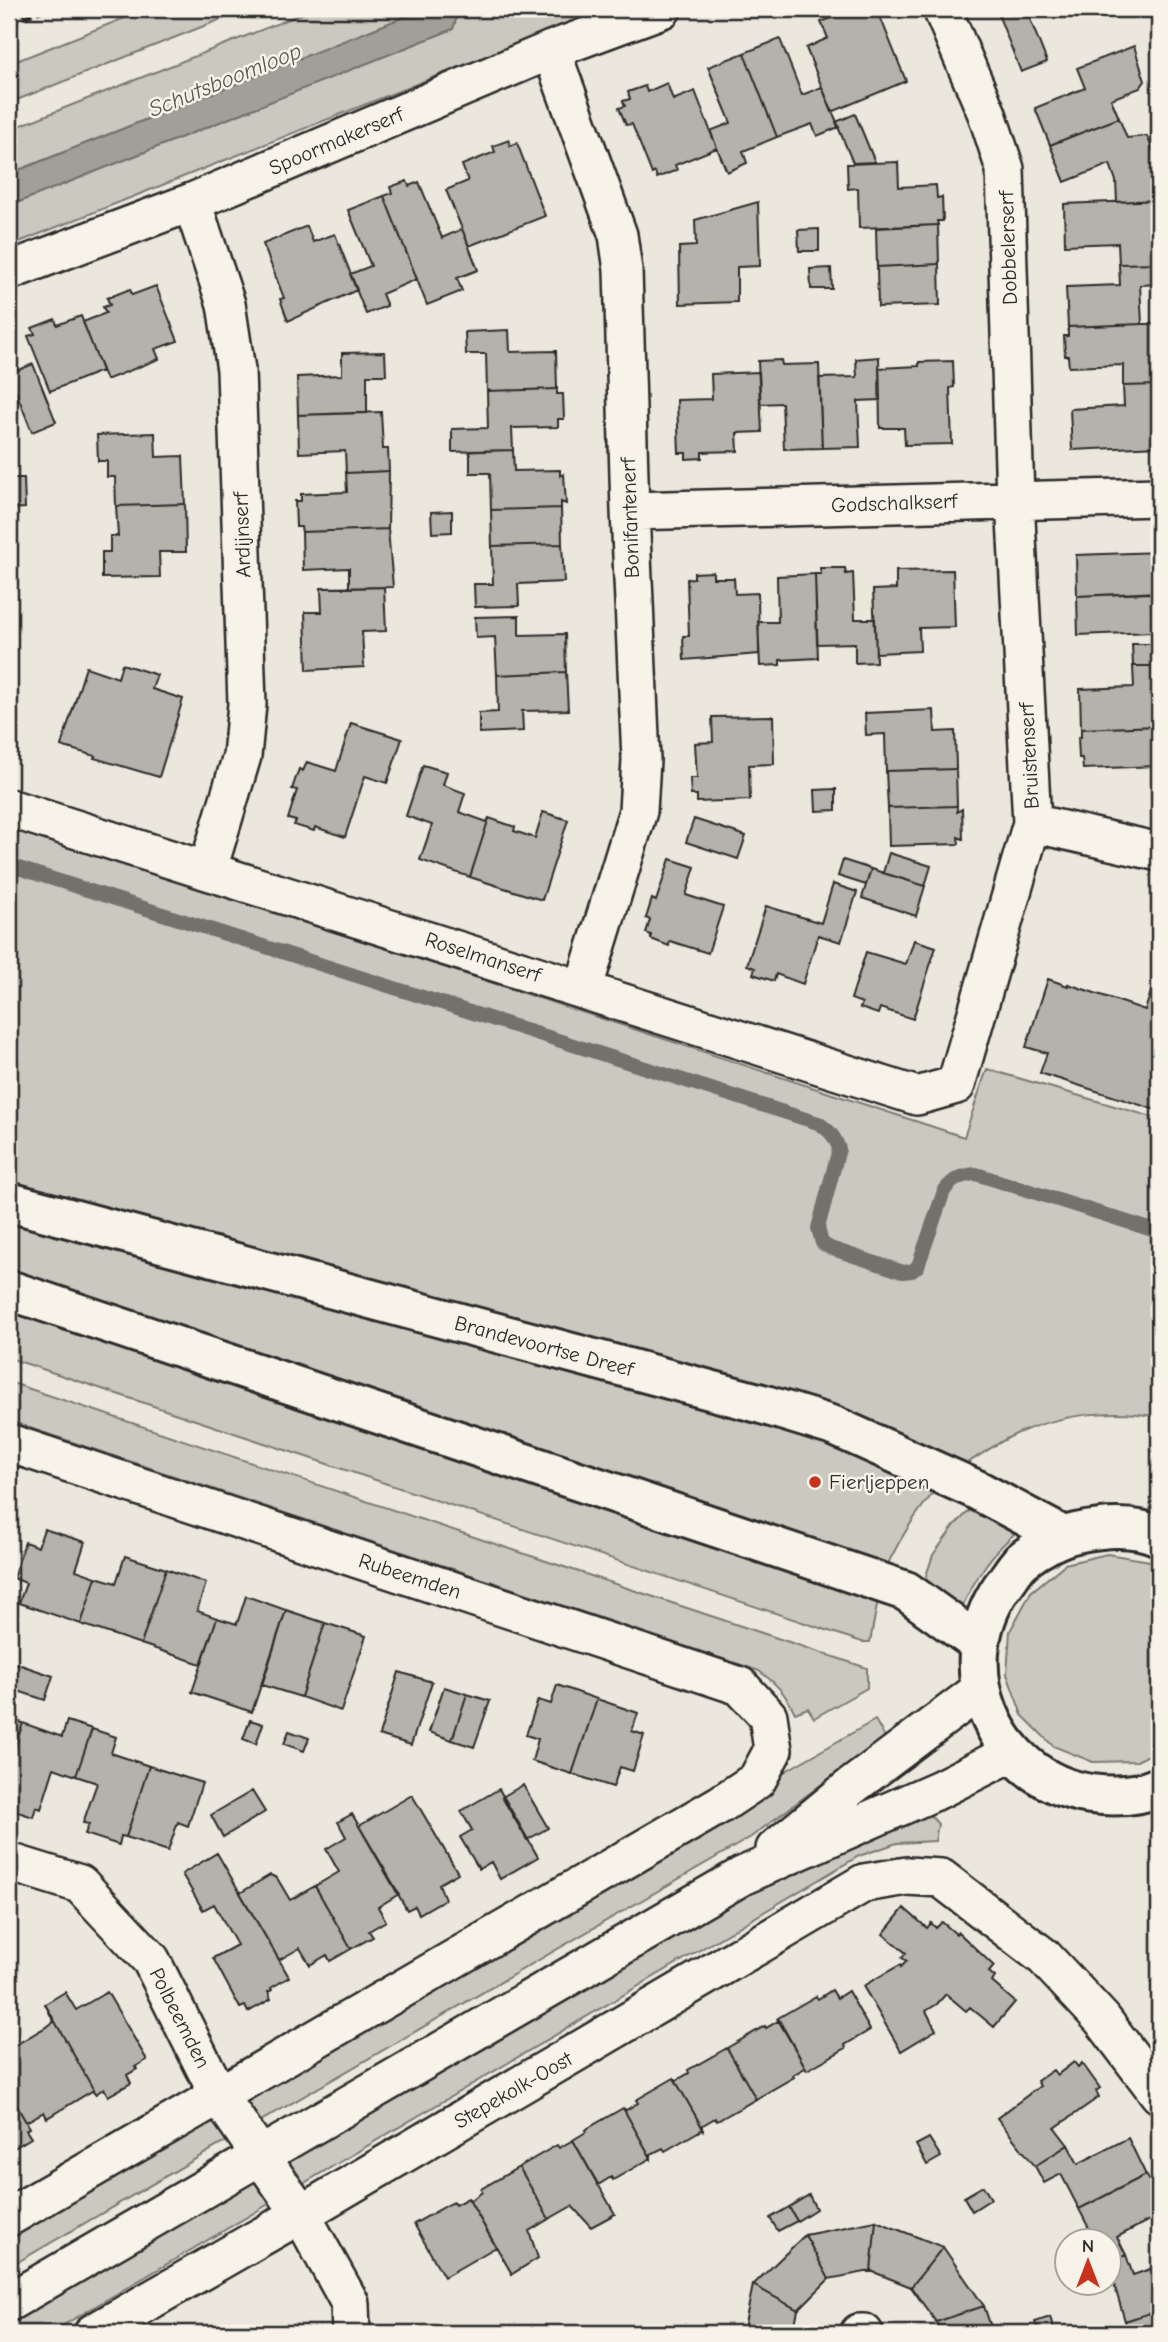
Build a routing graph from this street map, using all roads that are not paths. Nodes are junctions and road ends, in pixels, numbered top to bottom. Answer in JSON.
{"nodes":[{"id":1,"x":663,"y":9,"type":"edge"},
{"id":2,"x":943,"y":9,"type":"edge"},
{"id":3,"x":551,"y":50,"type":"junction"},
{"id":4,"x":192,"y":202,"type":"junction"},
{"id":5,"x":9,"y":271,"type":"edge"},
{"id":6,"x":1159,"y":497,"type":"edge"},
{"id":7,"x":1015,"y":500,"type":"junction"},
{"id":8,"x":630,"y":511,"type":"junction"},
{"id":9,"x":9,"y":808,"type":"edge"},
{"id":10,"x":1032,"y":823,"type":"junction"},
{"id":11,"x":1159,"y":852,"type":"edge"},
{"id":12,"x":208,"y":869,"type":"junction"},
{"id":13,"x":583,"y":990,"type":"junction"},
{"id":14,"x":956,"y":1085,"type":"joint"},
{"id":15,"x":9,"y":1202,"type":"edge"},
{"id":16,"x":9,"y":1290,"type":"edge"},
{"id":17,"x":9,"y":1444,"type":"edge"},
{"id":18,"x":1063,"y":1535,"type":"junction"},
{"id":19,"x":1159,"y":1536,"type":"edge"},
{"id":20,"x":978,"y":1643,"type":"junction"},
{"id":21,"x":980,"y":1690,"type":"junction"},
{"id":22,"x":1013,"y":1752,"type":"junction"},
{"id":23,"x":1155,"y":1794,"type":"edge"},
{"id":24,"x":9,"y":1862,"type":"edge"},
{"id":25,"x":742,"y":1876,"type":"junction"},
{"id":26,"x":1159,"y":2094,"type":"edge"},
{"id":27,"x":219,"y":2096,"type":"junction"},
{"id":28,"x":262,"y":2155,"type":"junction"},
{"id":29,"x":301,"y":2214,"type":"junction"},
{"id":30,"x":9,"y":2217,"type":"edge"},
{"id":31,"x":9,"y":2302,"type":"edge"},
{"id":32,"x":93,"y":2333,"type":"edge"},
{"id":33,"x":351,"y":2333,"type":"edge"}],
"edges":[{"from":1,"to":3,"type":"street","name":"Spoormakerserf"},
{"from":2,"to":7,"type":"street","name":"Dobbelerserf"},
{"from":3,"to":4,"type":"street","name":"Spoormakerserf"},
{"from":3,"to":8,"type":"street","name":"Bonifantenerf"},
{"from":4,"to":5,"type":"street","name":"Spoormakerserf"},
{"from":4,"to":12,"type":"street","name":"Ardijnserf"},
{"from":6,"to":7,"type":"street","name":"Godschalkserf"},
{"from":7,"to":8,"type":"street","name":"Godschalkserf"},
{"from":7,"to":10,"type":"street","name":"Bruistenserf"},
{"from":8,"to":13,"type":"street","name":"Bonifantenerf"},
{"from":9,"to":12,"type":"street","name":"Roselmanserf"},
{"from":10,"to":11,"type":"street"},
{"from":10,"to":14,"type":"street","name":"Bruistenserf"},
{"from":12,"to":13,"type":"street","name":"Roselmanserf"},
{"from":13,"to":14,"type":"street","name":"Roselmanserf"},
{"from":15,"to":18,"type":"main road","name":"Brandevoortse Dreef"},
{"from":16,"to":20,"type":"main road"},
{"from":17,"to":27,"type":"street","name":"Rubeemden"},
{"from":18,"to":19,"type":"main road"},
{"from":18,"to":20,"type":"main road"},
{"from":20,"to":21,"type":"main road"},
{"from":21,"to":22,"type":"main road"},
{"from":21,"to":25,"type":"street"},
{"from":22,"to":23,"type":"main road"},
{"from":22,"to":25,"type":"street"},
{"from":24,"to":27,"type":"street","name":"Polbeemden"},
{"from":25,"to":28,"type":"street"},
{"from":26,"to":29,"type":"street","name":"Stepekolk-Oost"},
{"from":27,"to":28,"type":"street","name":"Polbeemden"},
{"from":27,"to":30,"type":"street"},
{"from":28,"to":29,"type":"street","name":"Polbeemden"},
{"from":28,"to":31,"type":"street"},
{"from":29,"to":32,"type":"street","name":"Stepekolk-Oost"},
{"from":29,"to":33,"type":"street","name":"Polbeemden"}]}
